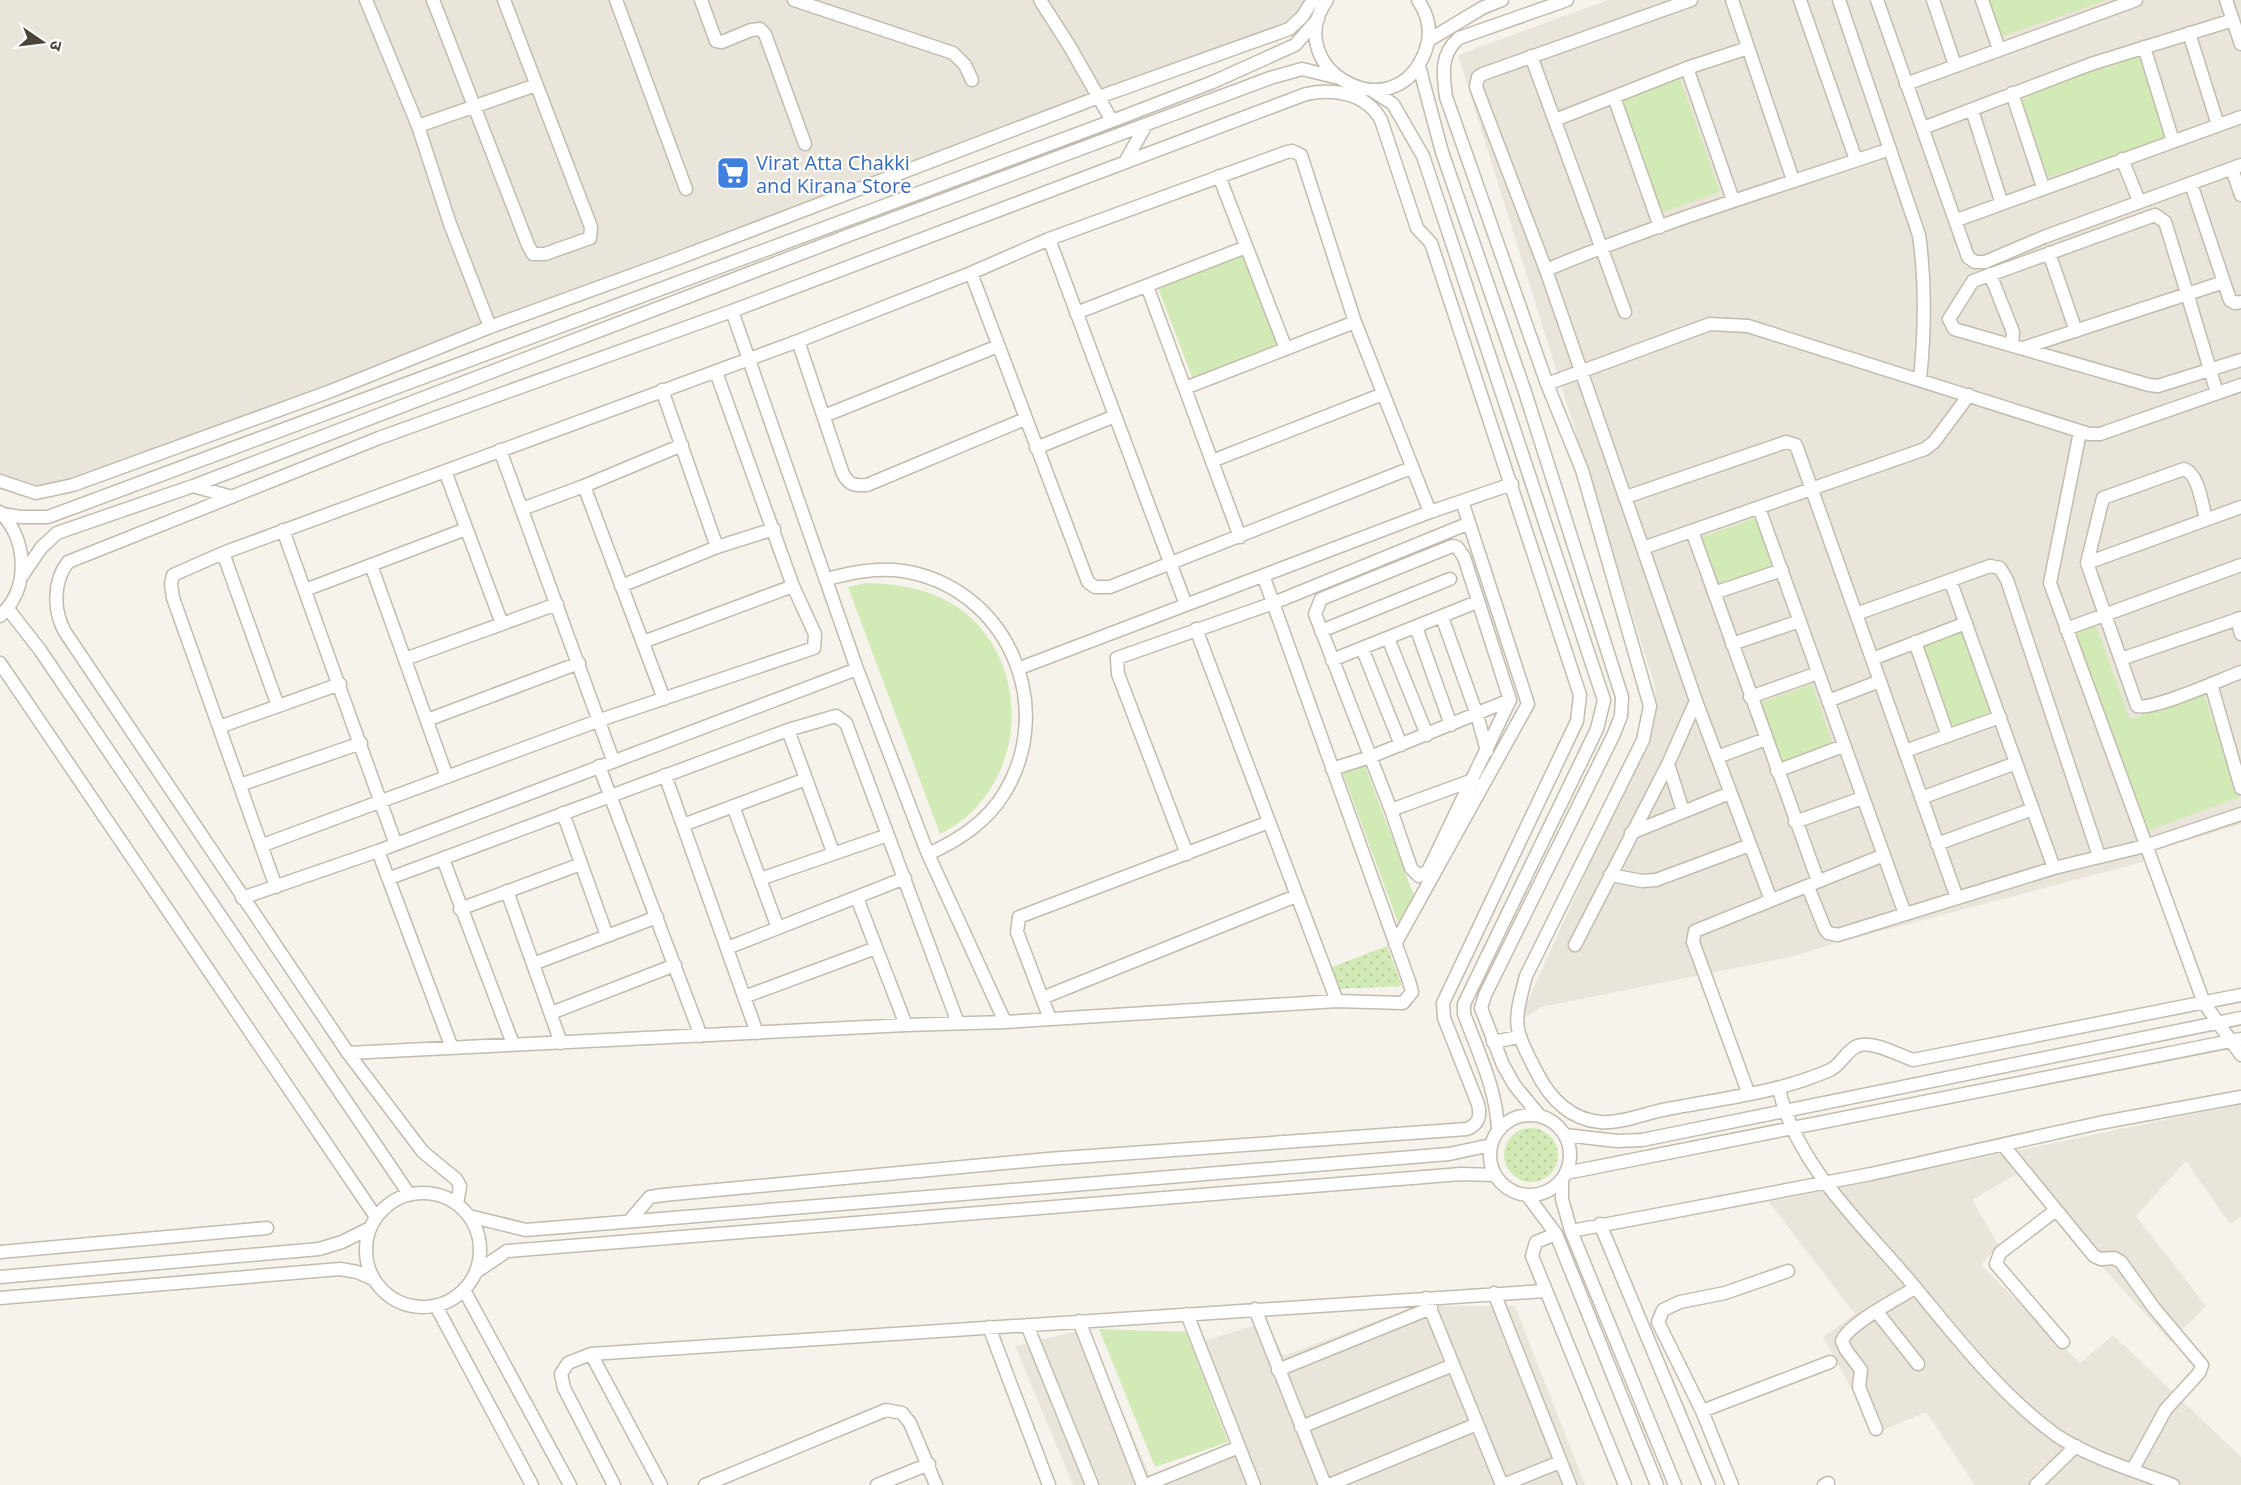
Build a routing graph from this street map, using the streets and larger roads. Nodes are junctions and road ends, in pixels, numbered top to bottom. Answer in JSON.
{"nodes":[{"id":1,"x":366,"y":0,"type":"edge"},
{"id":2,"x":433,"y":0,"type":"edge"},
{"id":3,"x":504,"y":0,"type":"edge"},
{"id":4,"x":616,"y":0,"type":"edge"},
{"id":5,"x":700,"y":0,"type":"edge"},
{"id":6,"x":794,"y":0,"type":"edge"},
{"id":7,"x":1040,"y":0,"type":"edge"},
{"id":8,"x":1313,"y":0,"type":"edge"},
{"id":9,"x":1327,"y":0,"type":"edge"},
{"id":10,"x":1418,"y":0,"type":"edge"},
{"id":11,"x":1502,"y":0,"type":"edge"},
{"id":12,"x":1567,"y":0,"type":"edge"},
{"id":13,"x":1691,"y":0,"type":"edge"},
{"id":14,"x":1732,"y":0,"type":"edge"},
{"id":15,"x":1800,"y":0,"type":"edge"},
{"id":16,"x":1839,"y":0,"type":"edge"},
{"id":17,"x":1877,"y":0,"type":"edge"},
{"id":18,"x":1933,"y":0,"type":"edge"},
{"id":19,"x":1982,"y":0,"type":"edge"},
{"id":20,"x":2226,"y":0,"type":"edge"},
{"id":21,"x":2128,"y":1,"type":"edge"},
{"id":22,"x":1318,"y":19,"type":"junction"},
{"id":23,"x":2233,"y":20,"type":"junction"},
{"id":24,"x":2189,"y":33,"type":"junction"},
{"id":25,"x":1429,"y":40,"type":"junction"},
{"id":26,"x":2241,"y":45,"type":"edge"},
{"id":27,"x":2144,"y":47,"type":"junction"},
{"id":28,"x":1748,"y":48,"type":"junction"},
{"id":29,"x":2000,"y":49,"type":"junction"},
{"id":30,"x":1531,"y":56,"type":"junction"},
{"id":31,"x":1955,"y":65,"type":"junction"},
{"id":32,"x":1419,"y":66,"type":"junction"},
{"id":33,"x":1687,"y":68,"type":"junction"},
{"id":34,"x":1335,"y":77,"type":"junction"},
{"id":35,"x":972,"y":80,"type":"dead end"},
{"id":36,"x":1906,"y":84,"type":"junction"},
{"id":37,"x":536,"y":85,"type":"junction"},
{"id":38,"x":1372,"y":91,"type":"junction"},
{"id":39,"x":2012,"y":93,"type":"junction"},
{"id":40,"x":1614,"y":97,"type":"junction"},
{"id":41,"x":1099,"y":98,"type":"junction"},
{"id":42,"x":474,"y":106,"type":"junction"},
{"id":43,"x":1972,"y":110,"type":"junction"},
{"id":44,"x":2241,"y":117,"type":"edge"},
{"id":45,"x":1112,"y":120,"type":"junction"},
{"id":46,"x":1555,"y":120,"type":"junction"},
{"id":47,"x":1146,"y":125,"type":"junction"},
{"id":48,"x":2218,"y":125,"type":"junction"},
{"id":49,"x":418,"y":126,"type":"junction"},
{"id":50,"x":1923,"y":128,"type":"junction"},
{"id":51,"x":2173,"y":141,"type":"junction"},
{"id":52,"x":805,"y":144,"type":"dead end"},
{"id":53,"x":1890,"y":149,"type":"junction"},
{"id":54,"x":2122,"y":159,"type":"junction"},
{"id":55,"x":1856,"y":160,"type":"junction"},
{"id":56,"x":1125,"y":162,"type":"junction"},
{"id":57,"x":2236,"y":167,"type":"edge"},
{"id":58,"x":1219,"y":176,"type":"junction"},
{"id":59,"x":1793,"y":180,"type":"junction"},
{"id":60,"x":2191,"y":184,"type":"junction"},
{"id":61,"x":2043,"y":187,"type":"junction"},
{"id":62,"x":686,"y":189,"type":"dead end"},
{"id":63,"x":2241,"y":195,"type":"edge"},
{"id":64,"x":1733,"y":200,"type":"junction"},
{"id":65,"x":2001,"y":201,"type":"junction"},
{"id":66,"x":2139,"y":201,"type":"junction"},
{"id":67,"x":1956,"y":220,"type":"junction"},
{"id":68,"x":1660,"y":227,"type":"junction"},
{"id":69,"x":1049,"y":240,"type":"junction"},
{"id":70,"x":1602,"y":246,"type":"junction"},
{"id":71,"x":1246,"y":247,"type":"junction"},
{"id":72,"x":2049,"y":253,"type":"junction"},
{"id":73,"x":1546,"y":270,"type":"junction"},
{"id":74,"x":972,"y":273,"type":"junction"},
{"id":75,"x":1990,"y":274,"type":"junction"},
{"id":76,"x":2224,"y":282,"type":"junction"},
{"id":77,"x":1147,"y":286,"type":"junction"},
{"id":78,"x":2187,"y":293,"type":"junction"},
{"id":79,"x":2241,"y":302,"type":"edge"},
{"id":80,"x":732,"y":311,"type":"junction"},
{"id":81,"x":1625,"y":312,"type":"dead end"},
{"id":82,"x":1076,"y":313,"type":"junction"},
{"id":83,"x":1355,"y":322,"type":"junction"},
{"id":84,"x":490,"y":327,"type":"junction"},
{"id":85,"x":2076,"y":331,"type":"junction"},
{"id":86,"x":798,"y":341,"type":"junction"},
{"id":87,"x":998,"y":346,"type":"junction"},
{"id":88,"x":2017,"y":346,"type":"junction"},
{"id":89,"x":1286,"y":349,"type":"junction"},
{"id":90,"x":748,"y":360,"type":"junction"},
{"id":91,"x":2241,"y":360,"type":"edge"},
{"id":92,"x":1582,"y":371,"type":"junction"},
{"id":93,"x":2210,"y":371,"type":"junction"},
{"id":94,"x":716,"y":372,"type":"junction"},
{"id":95,"x":1920,"y":380,"type":"junction"},
{"id":96,"x":1547,"y":384,"type":"junction"},
{"id":97,"x":2241,"y":386,"type":"edge"},
{"id":98,"x":1185,"y":387,"type":"junction"},
{"id":99,"x":662,"y":390,"type":"junction"},
{"id":100,"x":2217,"y":393,"type":"junction"},
{"id":101,"x":1383,"y":394,"type":"junction"},
{"id":102,"x":1969,"y":395,"type":"junction"},
{"id":103,"x":824,"y":416,"type":"junction"},
{"id":104,"x":1114,"y":416,"type":"junction"},
{"id":105,"x":1025,"y":419,"type":"junction"},
{"id":106,"x":2080,"y":432,"type":"junction"},
{"id":107,"x":198,"y":440,"type":"junction"},
{"id":108,"x":682,"y":445,"type":"junction"},
{"id":109,"x":1036,"y":448,"type":"junction"},
{"id":110,"x":500,"y":450,"type":"junction"},
{"id":111,"x":205,"y":458,"type":"junction"},
{"id":112,"x":1212,"y":461,"type":"junction"},
{"id":113,"x":1411,"y":468,"type":"junction"},
{"id":114,"x":445,"y":471,"type":"junction"},
{"id":115,"x":0,"y":481,"type":"edge"},
{"id":116,"x":1512,"y":484,"type":"junction"},
{"id":117,"x":193,"y":486,"type":"junction"},
{"id":118,"x":584,"y":486,"type":"junction"},
{"id":119,"x":1814,"y":490,"type":"junction"},
{"id":120,"x":232,"y":497,"type":"junction"},
{"id":121,"x":1626,"y":497,"type":"junction"},
{"id":122,"x":1462,"y":501,"type":"junction"},
{"id":123,"x":2241,"y":507,"type":"edge"},
{"id":124,"x":1760,"y":508,"type":"junction"},
{"id":125,"x":522,"y":509,"type":"junction"},
{"id":126,"x":1430,"y":512,"type":"junction"},
{"id":127,"x":1,"y":513,"type":"edge"},
{"id":128,"x":2206,"y":519,"type":"junction"},
{"id":129,"x":1467,"y":524,"type":"junction"},
{"id":130,"x":466,"y":529,"type":"junction"},
{"id":131,"x":774,"y":529,"type":"junction"},
{"id":132,"x":284,"y":530,"type":"junction"},
{"id":133,"x":1692,"y":531,"type":"junction"},
{"id":134,"x":1240,"y":537,"type":"junction"},
{"id":135,"x":717,"y":547,"type":"junction"},
{"id":136,"x":1643,"y":548,"type":"junction"},
{"id":137,"x":223,"y":553,"type":"junction"},
{"id":138,"x":2087,"y":562,"type":"junction"},
{"id":139,"x":1169,"y":564,"type":"junction"},
{"id":140,"x":371,"y":565,"type":"junction"},
{"id":141,"x":2241,"y":565,"type":"edge"},
{"id":142,"x":1782,"y":570,"type":"junction"},
{"id":143,"x":22,"y":576,"type":"junction"},
{"id":144,"x":1264,"y":578,"type":"junction"},
{"id":145,"x":826,"y":579,"type":"junction"},
{"id":146,"x":1450,"y":579,"type":"dead end"},
{"id":147,"x":1950,"y":580,"type":"junction"},
{"id":148,"x":621,"y":586,"type":"junction"},
{"id":149,"x":793,"y":586,"type":"junction"},
{"id":150,"x":305,"y":590,"type":"junction"},
{"id":151,"x":1713,"y":593,"type":"junction"},
{"id":152,"x":1477,"y":602,"type":"junction"},
{"id":153,"x":557,"y":604,"type":"junction"},
{"id":154,"x":1271,"y":604,"type":"junction"},
{"id":155,"x":1186,"y":605,"type":"junction"},
{"id":156,"x":4,"y":612,"type":"edge"},
{"id":157,"x":1856,"y":614,"type":"junction"},
{"id":158,"x":2105,"y":615,"type":"junction"},
{"id":159,"x":1442,"y":617,"type":"junction"},
{"id":160,"x":2239,"y":618,"type":"edge"},
{"id":161,"x":1800,"y":621,"type":"junction"},
{"id":162,"x":1966,"y":623,"type":"junction"},
{"id":163,"x":502,"y":624,"type":"junction"},
{"id":164,"x":1416,"y":627,"type":"junction"},
{"id":165,"x":1196,"y":628,"type":"junction"},
{"id":166,"x":2066,"y":629,"type":"junction"},
{"id":167,"x":1322,"y":631,"type":"junction"},
{"id":168,"x":2241,"y":634,"type":"edge"},
{"id":169,"x":1388,"y":638,"type":"junction"},
{"id":170,"x":643,"y":642,"type":"junction"},
{"id":171,"x":1915,"y":642,"type":"junction"},
{"id":172,"x":1732,"y":644,"type":"junction"},
{"id":173,"x":1362,"y":648,"type":"junction"},
{"id":174,"x":1872,"y":658,"type":"junction"},
{"id":175,"x":405,"y":659,"type":"junction"},
{"id":176,"x":2121,"y":659,"type":"junction"},
{"id":177,"x":1332,"y":660,"type":"junction"},
{"id":178,"x":0,"y":663,"type":"edge"},
{"id":179,"x":579,"y":663,"type":"junction"},
{"id":180,"x":1020,"y":668,"type":"junction"},
{"id":181,"x":857,"y":669,"type":"junction"},
{"id":182,"x":2241,"y":672,"type":"edge"},
{"id":183,"x":1818,"y":673,"type":"junction"},
{"id":184,"x":1880,"y":681,"type":"junction"},
{"id":185,"x":340,"y":684,"type":"junction"},
{"id":186,"x":2211,"y":684,"type":"junction"},
{"id":187,"x":1750,"y":697,"type":"junction"},
{"id":188,"x":664,"y":699,"type":"junction"},
{"id":189,"x":1510,"y":700,"type":"junction"},
{"id":190,"x":1696,"y":701,"type":"junction"},
{"id":191,"x":1828,"y":701,"type":"junction"},
{"id":192,"x":278,"y":706,"type":"junction"},
{"id":193,"x":1478,"y":715,"type":"junction"},
{"id":194,"x":2000,"y":717,"type":"junction"},
{"id":195,"x":427,"y":720,"type":"junction"},
{"id":196,"x":600,"y":720,"type":"junction"},
{"id":197,"x":1450,"y":725,"type":"junction"},
{"id":198,"x":219,"y":727,"type":"junction"},
{"id":199,"x":788,"y":730,"type":"junction"},
{"id":200,"x":1427,"y":735,"type":"junction"},
{"id":201,"x":1948,"y":736,"type":"junction"},
{"id":202,"x":1766,"y":739,"type":"junction"},
{"id":203,"x":361,"y":744,"type":"junction"},
{"id":204,"x":1401,"y":745,"type":"junction"},
{"id":205,"x":1844,"y":746,"type":"junction"},
{"id":206,"x":1487,"y":751,"type":"junction"},
{"id":207,"x":1905,"y":752,"type":"junction"},
{"id":208,"x":1370,"y":757,"type":"junction"},
{"id":209,"x":1717,"y":757,"type":"junction"},
{"id":210,"x":613,"y":760,"type":"junction"},
{"id":211,"x":2016,"y":763,"type":"junction"},
{"id":212,"x":1668,"y":764,"type":"junction"},
{"id":213,"x":599,"y":766,"type":"junction"},
{"id":214,"x":1332,"y":769,"type":"junction"},
{"id":215,"x":1777,"y":771,"type":"junction"},
{"id":216,"x":665,"y":775,"type":"junction"},
{"id":217,"x":447,"y":777,"type":"junction"},
{"id":218,"x":806,"y":779,"type":"junction"},
{"id":219,"x":1473,"y":780,"type":"junction"},
{"id":220,"x":240,"y":786,"type":"junction"},
{"id":221,"x":2241,"y":788,"type":"edge"},
{"id":222,"x":1730,"y":793,"type":"junction"},
{"id":223,"x":611,"y":795,"type":"junction"},
{"id":224,"x":1862,"y":798,"type":"junction"},
{"id":225,"x":1921,"y":798,"type":"junction"},
{"id":226,"x":382,"y":801,"type":"junction"},
{"id":227,"x":733,"y":806,"type":"junction"},
{"id":228,"x":2033,"y":809,"type":"junction"},
{"id":229,"x":1391,"y":810,"type":"junction"},
{"id":230,"x":1683,"y":811,"type":"junction"},
{"id":231,"x":563,"y":813,"type":"junction"},
{"id":232,"x":2241,"y":814,"type":"edge"},
{"id":233,"x":1269,"y":822,"type":"junction"},
{"id":234,"x":1795,"y":822,"type":"junction"},
{"id":235,"x":683,"y":825,"type":"junction"},
{"id":236,"x":1631,"y":833,"type":"junction"},
{"id":237,"x":888,"y":835,"type":"junction"},
{"id":238,"x":395,"y":842,"type":"junction"},
{"id":239,"x":262,"y":844,"type":"junction"},
{"id":240,"x":1937,"y":844,"type":"junction"},
{"id":241,"x":1750,"y":845,"type":"junction"},
{"id":242,"x":2145,"y":846,"type":"junction"},
{"id":243,"x":378,"y":851,"type":"junction"},
{"id":244,"x":832,"y":852,"type":"junction"},
{"id":245,"x":928,"y":854,"type":"junction"},
{"id":246,"x":1187,"y":854,"type":"junction"},
{"id":247,"x":1884,"y":855,"type":"junction"},
{"id":248,"x":2099,"y":856,"type":"junction"},
{"id":249,"x":443,"y":859,"type":"junction"},
{"id":250,"x":581,"y":864,"type":"junction"},
{"id":251,"x":2054,"y":868,"type":"junction"},
{"id":252,"x":1610,"y":875,"type":"junction"},
{"id":253,"x":390,"y":878,"type":"junction"},
{"id":254,"x":905,"y":878,"type":"junction"},
{"id":255,"x":760,"y":879,"type":"junction"},
{"id":256,"x":1813,"y":884,"type":"junction"},
{"id":257,"x":276,"y":887,"type":"junction"},
{"id":258,"x":507,"y":891,"type":"junction"},
{"id":259,"x":1296,"y":896,"type":"junction"},
{"id":260,"x":242,"y":898,"type":"junction"},
{"id":261,"x":857,"y":898,"type":"junction"},
{"id":262,"x":1957,"y":898,"type":"junction"},
{"id":263,"x":1771,"y":900,"type":"junction"},
{"id":264,"x":460,"y":909,"type":"junction"},
{"id":265,"x":1905,"y":914,"type":"junction"},
{"id":266,"x":657,"y":917,"type":"junction"},
{"id":267,"x":778,"y":928,"type":"junction"},
{"id":268,"x":607,"y":936,"type":"junction"},
{"id":269,"x":1395,"y":944,"type":"junction"},
{"id":270,"x":1575,"y":945,"type":"dead end"},
{"id":271,"x":727,"y":948,"type":"junction"},
{"id":272,"x":876,"y":948,"type":"junction"},
{"id":273,"x":533,"y":964,"type":"junction"},
{"id":274,"x":675,"y":965,"type":"junction"},
{"id":275,"x":2241,"y":995,"type":"edge"},
{"id":276,"x":744,"y":997,"type":"junction"},
{"id":277,"x":1042,"y":998,"type":"junction"},
{"id":278,"x":1336,"y":1001,"type":"junction"},
{"id":279,"x":2204,"y":1003,"type":"junction"},
{"id":280,"x":551,"y":1013,"type":"junction"},
{"id":281,"x":2241,"y":1017,"type":"edge"},
{"id":282,"x":1050,"y":1019,"type":"junction"},
{"id":283,"x":1005,"y":1022,"type":"junction"},
{"id":284,"x":958,"y":1023,"type":"junction"},
{"id":285,"x":2217,"y":1023,"type":"junction"},
{"id":286,"x":906,"y":1025,"type":"junction"},
{"id":287,"x":757,"y":1033,"type":"junction"},
{"id":288,"x":701,"y":1036,"type":"junction"},
{"id":289,"x":1519,"y":1037,"type":"junction"},
{"id":290,"x":2237,"y":1040,"type":"edge"},
{"id":291,"x":1493,"y":1042,"type":"junction"},
{"id":292,"x":561,"y":1043,"type":"junction"},
{"id":293,"x":513,"y":1044,"type":"junction"},
{"id":294,"x":452,"y":1048,"type":"junction"},
{"id":295,"x":348,"y":1053,"type":"junction"},
{"id":296,"x":2241,"y":1054,"type":"edge"},
{"id":297,"x":1480,"y":1058,"type":"junction"},
{"id":298,"x":1463,"y":1065,"type":"junction"},
{"id":299,"x":1779,"y":1089,"type":"junction"},
{"id":300,"x":1748,"y":1092,"type":"junction"},
{"id":301,"x":2241,"y":1097,"type":"edge"},
{"id":302,"x":1783,"y":1110,"type":"junction"},
{"id":303,"x":1540,"y":1116,"type":"junction"},
{"id":304,"x":1792,"y":1129,"type":"junction"},
{"id":305,"x":1498,"y":1131,"type":"junction"},
{"id":306,"x":1565,"y":1135,"type":"junction"},
{"id":307,"x":1491,"y":1145,"type":"junction"},
{"id":308,"x":2003,"y":1145,"type":"junction"},
{"id":309,"x":1495,"y":1175,"type":"junction"},
{"id":310,"x":1564,"y":1176,"type":"junction"},
{"id":311,"x":1826,"y":1182,"type":"junction"},
{"id":312,"x":409,"y":1194,"type":"junction"},
{"id":313,"x":1527,"y":1195,"type":"junction"},
{"id":314,"x":457,"y":1204,"type":"junction"},
{"id":315,"x":2056,"y":1210,"type":"junction"},
{"id":316,"x":469,"y":1216,"type":"junction"},
{"id":317,"x":631,"y":1219,"type":"junction"},
{"id":318,"x":373,"y":1223,"type":"junction"},
{"id":319,"x":1600,"y":1224,"type":"junction"},
{"id":320,"x":267,"y":1228,"type":"dead end"},
{"id":321,"x":1571,"y":1231,"type":"junction"},
{"id":322,"x":1556,"y":1234,"type":"junction"},
{"id":323,"x":0,"y":1252,"type":"edge"},
{"id":324,"x":1788,"y":1271,"type":"dead end"},
{"id":325,"x":476,"y":1272,"type":"junction"},
{"id":326,"x":0,"y":1277,"type":"edge"},
{"id":327,"x":374,"y":1279,"type":"junction"},
{"id":328,"x":1915,"y":1288,"type":"junction"},
{"id":329,"x":464,"y":1290,"type":"junction"},
{"id":330,"x":1545,"y":1291,"type":"junction"},
{"id":331,"x":1494,"y":1293,"type":"junction"},
{"id":332,"x":0,"y":1298,"type":"edge"},
{"id":333,"x":1428,"y":1303,"type":"junction"},
{"id":334,"x":436,"y":1306,"type":"junction"},
{"id":335,"x":1255,"y":1309,"type":"junction"},
{"id":336,"x":1877,"y":1312,"type":"junction"},
{"id":337,"x":1187,"y":1314,"type":"junction"},
{"id":338,"x":1079,"y":1321,"type":"junction"},
{"id":339,"x":1026,"y":1325,"type":"junction"},
{"id":340,"x":989,"y":1327,"type":"junction"},
{"id":341,"x":2063,"y":1342,"type":"dead end"},
{"id":342,"x":591,"y":1354,"type":"junction"},
{"id":343,"x":1830,"y":1362,"type":"dead end"},
{"id":344,"x":1918,"y":1364,"type":"dead end"},
{"id":345,"x":1454,"y":1365,"type":"junction"},
{"id":346,"x":1278,"y":1370,"type":"junction"},
{"id":347,"x":1702,"y":1411,"type":"junction"},
{"id":348,"x":1477,"y":1424,"type":"junction"},
{"id":349,"x":1302,"y":1427,"type":"junction"},
{"id":350,"x":1876,"y":1429,"type":"dead end"},
{"id":351,"x":2076,"y":1446,"type":"junction"},
{"id":352,"x":1239,"y":1447,"type":"junction"},
{"id":353,"x":1560,"y":1462,"type":"junction"},
{"id":354,"x":929,"y":1464,"type":"junction"},
{"id":355,"x":2133,"y":1469,"type":"junction"},
{"id":356,"x":2153,"y":1480,"type":"edge"},
{"id":357,"x":532,"y":1485,"type":"edge"},
{"id":358,"x":570,"y":1485,"type":"edge"},
{"id":359,"x":612,"y":1485,"type":"edge"},
{"id":360,"x":661,"y":1485,"type":"edge"},
{"id":361,"x":705,"y":1485,"type":"edge"},
{"id":362,"x":877,"y":1485,"type":"edge"},
{"id":363,"x":936,"y":1485,"type":"edge"},
{"id":364,"x":1049,"y":1485,"type":"edge"},
{"id":365,"x":1092,"y":1485,"type":"edge"},
{"id":366,"x":1145,"y":1485,"type":"edge"},
{"id":367,"x":1254,"y":1485,"type":"edge"},
{"id":368,"x":1327,"y":1485,"type":"edge"},
{"id":369,"x":1502,"y":1485,"type":"edge"},
{"id":370,"x":1569,"y":1485,"type":"edge"},
{"id":371,"x":1625,"y":1485,"type":"edge"},
{"id":372,"x":1657,"y":1485,"type":"edge"},
{"id":373,"x":1675,"y":1485,"type":"edge"},
{"id":374,"x":1709,"y":1485,"type":"edge"},
{"id":375,"x":1732,"y":1485,"type":"edge"},
{"id":376,"x":2036,"y":1485,"type":"edge"},
{"id":377,"x":2173,"y":1485,"type":"edge"}],
"edges":[{"from":1,"to":49,"type":"street"},
{"from":2,"to":42,"type":"street"},
{"from":3,"to":37,"type":"street"},
{"from":4,"to":62,"type":"street"},
{"from":5,"to":52,"type":"street"},
{"from":6,"to":35,"type":"street"},
{"from":7,"to":41,"type":"street"},
{"from":8,"to":41,"type":"street"},
{"from":9,"to":22,"type":"street"},
{"from":10,"to":25,"type":"street"},
{"from":11,"to":25,"type":"street"},
{"from":12,"to":96,"type":"street"},
{"from":13,"to":30,"type":"street"},
{"from":14,"to":28,"type":"street"},
{"from":15,"to":55,"type":"street"},
{"from":16,"to":53,"type":"street"},
{"from":17,"to":36,"type":"street"},
{"from":18,"to":31,"type":"street"},
{"from":19,"to":29,"type":"street"},
{"from":20,"to":23,"type":"street"},
{"from":21,"to":29,"type":"street"},
{"from":22,"to":34,"type":"street"},
{"from":22,"to":45,"type":"street"},
{"from":23,"to":24,"type":"street"},
{"from":23,"to":26,"type":"street"},
{"from":24,"to":27,"type":"street"},
{"from":24,"to":48,"type":"street"},
{"from":25,"to":32,"type":"street"},
{"from":27,"to":39,"type":"street"},
{"from":27,"to":51,"type":"street"},
{"from":28,"to":33,"type":"street"},
{"from":28,"to":59,"type":"street"},
{"from":29,"to":31,"type":"street"},
{"from":30,"to":46,"type":"street"},
{"from":30,"to":73,"type":"street"},
{"from":31,"to":36,"type":"street"},
{"from":32,"to":38,"type":"street"},
{"from":32,"to":291,"type":"street"},
{"from":33,"to":40,"type":"street"},
{"from":33,"to":64,"type":"street"},
{"from":34,"to":38,"type":"street"},
{"from":34,"to":47,"type":"street"},
{"from":36,"to":50,"type":"street"},
{"from":37,"to":42,"type":"street"},
{"from":37,"to":42,"type":"street"},
{"from":38,"to":297,"type":"street"},
{"from":39,"to":43,"type":"street"},
{"from":39,"to":61,"type":"street"},
{"from":40,"to":46,"type":"street"},
{"from":40,"to":68,"type":"street"},
{"from":41,"to":45,"type":"street"},
{"from":41,"to":84,"type":"street"},
{"from":42,"to":49,"type":"street"},
{"from":43,"to":50,"type":"street"},
{"from":43,"to":65,"type":"street"},
{"from":44,"to":48,"type":"street"},
{"from":45,"to":111,"type":"street"},
{"from":46,"to":70,"type":"street"},
{"from":47,"to":56,"type":"street"},
{"from":47,"to":117,"type":"street"},
{"from":48,"to":51,"type":"street"},
{"from":49,"to":84,"type":"street"},
{"from":50,"to":67,"type":"street"},
{"from":51,"to":54,"type":"street"},
{"from":53,"to":55,"type":"street"},
{"from":53,"to":95,"type":"street"},
{"from":54,"to":61,"type":"street"},
{"from":54,"to":66,"type":"street"},
{"from":55,"to":59,"type":"street"},
{"from":56,"to":80,"type":"street"},
{"from":56,"to":116,"type":"street"},
{"from":57,"to":60,"type":"street"},
{"from":57,"to":63,"type":"street"},
{"from":58,"to":69,"type":"street"},
{"from":58,"to":71,"type":"street"},
{"from":58,"to":83,"type":"street"},
{"from":59,"to":64,"type":"street"},
{"from":60,"to":66,"type":"street"},
{"from":60,"to":76,"type":"street"},
{"from":61,"to":65,"type":"street"},
{"from":64,"to":68,"type":"street"},
{"from":65,"to":67,"type":"street"},
{"from":66,"to":67,"type":"street"},
{"from":68,"to":70,"type":"street"},
{"from":69,"to":74,"type":"street"},
{"from":69,"to":82,"type":"street"},
{"from":70,"to":73,"type":"street"},
{"from":70,"to":81,"type":"street"},
{"from":71,"to":77,"type":"street"},
{"from":71,"to":89,"type":"street"},
{"from":72,"to":75,"type":"street"},
{"from":72,"to":78,"type":"street"},
{"from":72,"to":85,"type":"street"},
{"from":73,"to":92,"type":"street"},
{"from":74,"to":86,"type":"street"},
{"from":74,"to":87,"type":"street"},
{"from":75,"to":88,"type":"street"},
{"from":75,"to":88,"type":"street"},
{"from":76,"to":78,"type":"street"},
{"from":76,"to":79,"type":"street"},
{"from":77,"to":82,"type":"street"},
{"from":77,"to":98,"type":"street"},
{"from":78,"to":85,"type":"street"},
{"from":78,"to":93,"type":"street"},
{"from":80,"to":90,"type":"street"},
{"from":80,"to":120,"type":"street"},
{"from":82,"to":104,"type":"street"},
{"from":83,"to":89,"type":"street"},
{"from":83,"to":101,"type":"street"},
{"from":84,"to":107,"type":"street"},
{"from":85,"to":88,"type":"street"},
{"from":86,"to":90,"type":"street"},
{"from":86,"to":103,"type":"street"},
{"from":87,"to":103,"type":"street"},
{"from":87,"to":105,"type":"street"},
{"from":88,"to":93,"type":"street"},
{"from":89,"to":98,"type":"street"},
{"from":90,"to":94,"type":"street"},
{"from":90,"to":145,"type":"street"},
{"from":91,"to":93,"type":"street"},
{"from":92,"to":95,"type":"street"},
{"from":92,"to":96,"type":"street"},
{"from":92,"to":121,"type":"street"},
{"from":93,"to":100,"type":"street"},
{"from":94,"to":99,"type":"street"},
{"from":94,"to":131,"type":"street"},
{"from":95,"to":102,"type":"street"},
{"from":96,"to":289,"type":"street"},
{"from":97,"to":100,"type":"street"},
{"from":98,"to":112,"type":"street"},
{"from":99,"to":108,"type":"street"},
{"from":99,"to":110,"type":"street"},
{"from":100,"to":106,"type":"street"},
{"from":101,"to":112,"type":"street"},
{"from":101,"to":113,"type":"street"},
{"from":102,"to":106,"type":"street"},
{"from":102,"to":119,"type":"street"},
{"from":103,"to":105,"type":"street"},
{"from":104,"to":109,"type":"street"},
{"from":104,"to":139,"type":"street"},
{"from":105,"to":109,"type":"street"},
{"from":106,"to":166,"type":"street"},
{"from":107,"to":111,"type":"street"},
{"from":107,"to":115,"type":"street"},
{"from":108,"to":118,"type":"street"},
{"from":108,"to":135,"type":"street"},
{"from":109,"to":139,"type":"street"},
{"from":110,"to":114,"type":"street"},
{"from":110,"to":125,"type":"street"},
{"from":111,"to":127,"type":"street"},
{"from":112,"to":134,"type":"street"},
{"from":113,"to":126,"type":"street"},
{"from":113,"to":134,"type":"street"},
{"from":114,"to":130,"type":"street"},
{"from":114,"to":132,"type":"street"},
{"from":116,"to":122,"type":"street"},
{"from":116,"to":298,"type":"street"},
{"from":117,"to":120,"type":"street"},
{"from":117,"to":143,"type":"street"},
{"from":118,"to":125,"type":"street"},
{"from":118,"to":148,"type":"street"},
{"from":119,"to":121,"type":"street"},
{"from":119,"to":124,"type":"street"},
{"from":119,"to":157,"type":"street"},
{"from":120,"to":260,"type":"street"},
{"from":121,"to":136,"type":"street"},
{"from":122,"to":126,"type":"street"},
{"from":122,"to":129,"type":"street"},
{"from":123,"to":128,"type":"street"},
{"from":124,"to":133,"type":"street"},
{"from":124,"to":142,"type":"street"},
{"from":125,"to":153,"type":"street"},
{"from":126,"to":144,"type":"street"},
{"from":127,"to":143,"type":"street"},
{"from":128,"to":138,"type":"street"},
{"from":128,"to":138,"type":"street"},
{"from":129,"to":154,"type":"street"},
{"from":129,"to":269,"type":"street"},
{"from":130,"to":140,"type":"street"},
{"from":130,"to":163,"type":"street"},
{"from":131,"to":135,"type":"street"},
{"from":131,"to":149,"type":"street"},
{"from":132,"to":137,"type":"street"},
{"from":132,"to":150,"type":"street"},
{"from":133,"to":136,"type":"street"},
{"from":133,"to":151,"type":"street"},
{"from":134,"to":139,"type":"street"},
{"from":135,"to":148,"type":"street"},
{"from":136,"to":190,"type":"street"},
{"from":137,"to":192,"type":"street"},
{"from":137,"to":198,"type":"street"},
{"from":138,"to":158,"type":"street"},
{"from":139,"to":155,"type":"street"},
{"from":140,"to":150,"type":"street"},
{"from":140,"to":175,"type":"street"},
{"from":141,"to":158,"type":"street"},
{"from":142,"to":151,"type":"street"},
{"from":142,"to":161,"type":"street"},
{"from":143,"to":156,"type":"street"},
{"from":144,"to":154,"type":"street"},
{"from":144,"to":155,"type":"street"},
{"from":145,"to":180,"type":"street"},
{"from":145,"to":181,"type":"street"},
{"from":146,"to":167,"type":"street"},
{"from":147,"to":157,"type":"street"},
{"from":147,"to":162,"type":"street"},
{"from":147,"to":248,"type":"street"},
{"from":148,"to":170,"type":"street"},
{"from":149,"to":170,"type":"street"},
{"from":149,"to":188,"type":"street"},
{"from":150,"to":185,"type":"street"},
{"from":151,"to":172,"type":"street"},
{"from":152,"to":159,"type":"street"},
{"from":152,"to":167,"type":"street"},
{"from":152,"to":189,"type":"street"},
{"from":153,"to":163,"type":"street"},
{"from":153,"to":179,"type":"street"},
{"from":154,"to":165,"type":"street"},
{"from":154,"to":214,"type":"street"},
{"from":155,"to":180,"type":"street"},
{"from":156,"to":312,"type":"street"},
{"from":157,"to":174,"type":"street"},
{"from":158,"to":166,"type":"street"},
{"from":158,"to":176,"type":"street"},
{"from":159,"to":164,"type":"street"},
{"from":159,"to":193,"type":"street"},
{"from":160,"to":168,"type":"street"},
{"from":160,"to":176,"type":"street"},
{"from":161,"to":172,"type":"street"},
{"from":161,"to":183,"type":"street"},
{"from":162,"to":171,"type":"street"},
{"from":162,"to":194,"type":"street"},
{"from":163,"to":175,"type":"street"},
{"from":164,"to":169,"type":"street"},
{"from":164,"to":197,"type":"street"},
{"from":165,"to":233,"type":"street"},
{"from":165,"to":246,"type":"street"},
{"from":166,"to":242,"type":"street"},
{"from":167,"to":177,"type":"street"},
{"from":169,"to":173,"type":"street"},
{"from":169,"to":200,"type":"street"},
{"from":170,"to":188,"type":"street"},
{"from":171,"to":174,"type":"street"},
{"from":171,"to":201,"type":"street"},
{"from":172,"to":187,"type":"street"},
{"from":173,"to":177,"type":"street"},
{"from":173,"to":204,"type":"street"},
{"from":174,"to":184,"type":"street"},
{"from":175,"to":195,"type":"street"},
{"from":176,"to":186,"type":"street"},
{"from":177,"to":208,"type":"street"},
{"from":178,"to":318,"type":"street"},
{"from":179,"to":195,"type":"street"},
{"from":179,"to":196,"type":"street"},
{"from":180,"to":245,"type":"street"},
{"from":181,"to":210,"type":"street"},
{"from":181,"to":245,"type":"street"},
{"from":182,"to":186,"type":"street"},
{"from":183,"to":187,"type":"street"},
{"from":183,"to":191,"type":"street"},
{"from":184,"to":191,"type":"street"},
{"from":184,"to":207,"type":"street"},
{"from":185,"to":192,"type":"street"},
{"from":185,"to":203,"type":"street"},
{"from":186,"to":221,"type":"street"},
{"from":187,"to":202,"type":"street"},
{"from":188,"to":196,"type":"street"},
{"from":189,"to":193,"type":"street"},
{"from":189,"to":206,"type":"street"},
{"from":190,"to":209,"type":"street"},
{"from":190,"to":212,"type":"street"},
{"from":191,"to":205,"type":"street"},
{"from":192,"to":198,"type":"street"},
{"from":193,"to":197,"type":"street"},
{"from":193,"to":206,"type":"street"},
{"from":194,"to":201,"type":"street"},
{"from":194,"to":211,"type":"street"},
{"from":195,"to":217,"type":"street"},
{"from":196,"to":210,"type":"street"},
{"from":196,"to":217,"type":"street"},
{"from":197,"to":200,"type":"street"},
{"from":198,"to":220,"type":"street"},
{"from":199,"to":216,"type":"street"},
{"from":199,"to":218,"type":"street"},
{"from":199,"to":237,"type":"street"},
{"from":200,"to":204,"type":"street"},
{"from":201,"to":207,"type":"street"},
{"from":202,"to":209,"type":"street"},
{"from":202,"to":215,"type":"street"},
{"from":203,"to":220,"type":"street"},
{"from":203,"to":226,"type":"street"},
{"from":204,"to":208,"type":"street"},
{"from":205,"to":215,"type":"street"},
{"from":205,"to":224,"type":"street"},
{"from":206,"to":219,"type":"street"},
{"from":207,"to":225,"type":"street"},
{"from":208,"to":214,"type":"street"},
{"from":208,"to":229,"type":"street"},
{"from":209,"to":222,"type":"street"},
{"from":210,"to":213,"type":"street"},
{"from":211,"to":225,"type":"street"},
{"from":211,"to":228,"type":"street"},
{"from":212,"to":230,"type":"street"},
{"from":212,"to":236,"type":"street"},
{"from":213,"to":223,"type":"street"},
{"from":213,"to":238,"type":"street"},
{"from":214,"to":269,"type":"street"},
{"from":215,"to":234,"type":"street"},
{"from":216,"to":223,"type":"street"},
{"from":216,"to":235,"type":"street"},
{"from":217,"to":226,"type":"street"},
{"from":218,"to":227,"type":"street"},
{"from":218,"to":244,"type":"street"},
{"from":219,"to":229,"type":"street"},
{"from":219,"to":229,"type":"street"},
{"from":220,"to":239,"type":"street"},
{"from":222,"to":230,"type":"street"},
{"from":222,"to":241,"type":"street"},
{"from":223,"to":231,"type":"street"},
{"from":223,"to":266,"type":"street"},
{"from":224,"to":234,"type":"street"},
{"from":224,"to":247,"type":"street"},
{"from":225,"to":240,"type":"street"},
{"from":226,"to":238,"type":"street"},
{"from":226,"to":239,"type":"street"},
{"from":227,"to":235,"type":"street"},
{"from":227,"to":255,"type":"street"},
{"from":228,"to":240,"type":"street"},
{"from":228,"to":251,"type":"street"},
{"from":230,"to":236,"type":"street"},
{"from":231,"to":249,"type":"street"},
{"from":231,"to":250,"type":"street"},
{"from":232,"to":242,"type":"street"},
{"from":233,"to":246,"type":"street"},
{"from":233,"to":259,"type":"street"},
{"from":234,"to":256,"type":"street"},
{"from":235,"to":271,"type":"street"},
{"from":236,"to":252,"type":"street"},
{"from":237,"to":244,"type":"street"},
{"from":237,"to":254,"type":"street"},
{"from":238,"to":243,"type":"street"},
{"from":239,"to":257,"type":"street"},
{"from":240,"to":262,"type":"street"},
{"from":241,"to":252,"type":"street"},
{"from":241,"to":263,"type":"street"},
{"from":242,"to":248,"type":"street"},
{"from":242,"to":279,"type":"street"},
{"from":243,"to":253,"type":"street"},
{"from":243,"to":257,"type":"street"},
{"from":244,"to":255,"type":"street"},
{"from":245,"to":283,"type":"street"},
{"from":246,"to":277,"type":"street"},
{"from":247,"to":256,"type":"street"},
{"from":247,"to":265,"type":"street"},
{"from":248,"to":251,"type":"street"},
{"from":249,"to":253,"type":"street"},
{"from":249,"to":264,"type":"street"},
{"from":250,"to":258,"type":"street"},
{"from":250,"to":268,"type":"street"},
{"from":251,"to":262,"type":"street"},
{"from":252,"to":270,"type":"street"},
{"from":253,"to":294,"type":"street"},
{"from":254,"to":261,"type":"street"},
{"from":254,"to":284,"type":"street"},
{"from":255,"to":267,"type":"street"},
{"from":256,"to":263,"type":"street"},
{"from":256,"to":265,"type":"street"},
{"from":257,"to":260,"type":"street"},
{"from":258,"to":264,"type":"street"},
{"from":258,"to":273,"type":"street"},
{"from":259,"to":277,"type":"street"},
{"from":259,"to":278,"type":"street"},
{"from":260,"to":295,"type":"street"},
{"from":261,"to":267,"type":"street"},
{"from":261,"to":272,"type":"street"},
{"from":262,"to":265,"type":"street"},
{"from":263,"to":300,"type":"street"},
{"from":264,"to":293,"type":"street"},
{"from":266,"to":268,"type":"street"},
{"from":266,"to":274,"type":"street"},
{"from":267,"to":271,"type":"street"},
{"from":268,"to":273,"type":"street"},
{"from":269,"to":278,"type":"street"},
{"from":271,"to":276,"type":"street"},
{"from":272,"to":276,"type":"street"},
{"from":272,"to":286,"type":"street"},
{"from":273,"to":280,"type":"street"},
{"from":274,"to":280,"type":"street"},
{"from":274,"to":288,"type":"street"},
{"from":275,"to":279,"type":"street"},
{"from":276,"to":287,"type":"street"},
{"from":277,"to":282,"type":"street"},
{"from":278,"to":282,"type":"street"},
{"from":279,"to":285,"type":"street"},
{"from":279,"to":299,"type":"street"},
{"from":280,"to":292,"type":"street"},
{"from":281,"to":285,"type":"street"},
{"from":282,"to":283,"type":"street"},
{"from":283,"to":284,"type":"street"},
{"from":284,"to":286,"type":"street"},
{"from":285,"to":290,"type":"street"},
{"from":285,"to":302,"type":"street"},
{"from":286,"to":287,"type":"street"},
{"from":287,"to":288,"type":"street"},
{"from":288,"to":292,"type":"street"},
{"from":289,"to":291,"type":"street"},
{"from":289,"to":300,"type":"street"},
{"from":290,"to":296,"type":"street"},
{"from":290,"to":304,"type":"street"},
{"from":291,"to":303,"type":"street"},
{"from":292,"to":293,"type":"street"},
{"from":293,"to":294,"type":"street"},
{"from":294,"to":295,"type":"street"},
{"from":295,"to":314,"type":"street"},
{"from":297,"to":298,"type":"street"},
{"from":297,"to":305,"type":"street"},
{"from":298,"to":317,"type":"street"},
{"from":299,"to":300,"type":"street"},
{"from":299,"to":302,"type":"street"},
{"from":301,"to":308,"type":"street"},
{"from":302,"to":304,"type":"street"},
{"from":302,"to":306,"type":"street"},
{"from":303,"to":305,"type":"street"},
{"from":303,"to":306,"type":"street"},
{"from":304,"to":310,"type":"street"},
{"from":304,"to":311,"type":"street"},
{"from":305,"to":307,"type":"street"},
{"from":306,"to":310,"type":"street"},
{"from":307,"to":309,"type":"street"},
{"from":307,"to":317,"type":"street"},
{"from":308,"to":311,"type":"street"},
{"from":308,"to":315,"type":"street"},
{"from":309,"to":313,"type":"street"},
{"from":309,"to":325,"type":"street"},
{"from":310,"to":313,"type":"street"},
{"from":310,"to":321,"type":"street"},
{"from":311,"to":319,"type":"street"},
{"from":311,"to":328,"type":"street"},
{"from":312,"to":314,"type":"street"},
{"from":312,"to":318,"type":"street"},
{"from":313,"to":322,"type":"street"},
{"from":314,"to":316,"type":"street"},
{"from":315,"to":341,"type":"street"},
{"from":315,"to":355,"type":"street"},
{"from":316,"to":317,"type":"street"},
{"from":316,"to":325,"type":"street"},
{"from":318,"to":326,"type":"street"},
{"from":318,"to":327,"type":"street"},
{"from":319,"to":321,"type":"street"},
{"from":319,"to":374,"type":"street"},
{"from":320,"to":323,"type":"street"},
{"from":321,"to":373,"type":"street"},
{"from":322,"to":330,"type":"street"},
{"from":322,"to":372,"type":"street"},
{"from":324,"to":347,"type":"street"},
{"from":325,"to":329,"type":"street"},
{"from":327,"to":332,"type":"street"},
{"from":327,"to":334,"type":"street"},
{"from":328,"to":336,"type":"street"},
{"from":328,"to":351,"type":"street"},
{"from":329,"to":334,"type":"street"},
{"from":329,"to":358,"type":"street"},
{"from":330,"to":331,"type":"street"},
{"from":330,"to":371,"type":"street"},
{"from":331,"to":333,"type":"street"},
{"from":331,"to":353,"type":"street"},
{"from":333,"to":335,"type":"street"},
{"from":333,"to":345,"type":"street"},
{"from":333,"to":346,"type":"street"},
{"from":334,"to":357,"type":"street"},
{"from":335,"to":337,"type":"street"},
{"from":335,"to":346,"type":"street"},
{"from":336,"to":344,"type":"street"},
{"from":336,"to":350,"type":"street"},
{"from":337,"to":338,"type":"street"},
{"from":337,"to":352,"type":"street"},
{"from":338,"to":339,"type":"street"},
{"from":338,"to":366,"type":"street"},
{"from":339,"to":340,"type":"street"},
{"from":339,"to":365,"type":"street"},
{"from":340,"to":342,"type":"street"},
{"from":340,"to":364,"type":"street"},
{"from":342,"to":359,"type":"street"},
{"from":342,"to":360,"type":"street"},
{"from":343,"to":347,"type":"street"},
{"from":345,"to":348,"type":"street"},
{"from":345,"to":349,"type":"street"},
{"from":346,"to":349,"type":"street"},
{"from":347,"to":375,"type":"street"},
{"from":348,"to":368,"type":"street"},
{"from":348,"to":369,"type":"street"},
{"from":349,"to":368,"type":"street"},
{"from":351,"to":355,"type":"street"},
{"from":351,"to":376,"type":"street"},
{"from":352,"to":366,"type":"street"},
{"from":352,"to":367,"type":"street"},
{"from":353,"to":369,"type":"street"},
{"from":353,"to":370,"type":"street"},
{"from":354,"to":361,"type":"street"},
{"from":354,"to":362,"type":"street"},
{"from":354,"to":363,"type":"street"},
{"from":355,"to":356,"type":"street"},
{"from":356,"to":377,"type":"street"}]}
